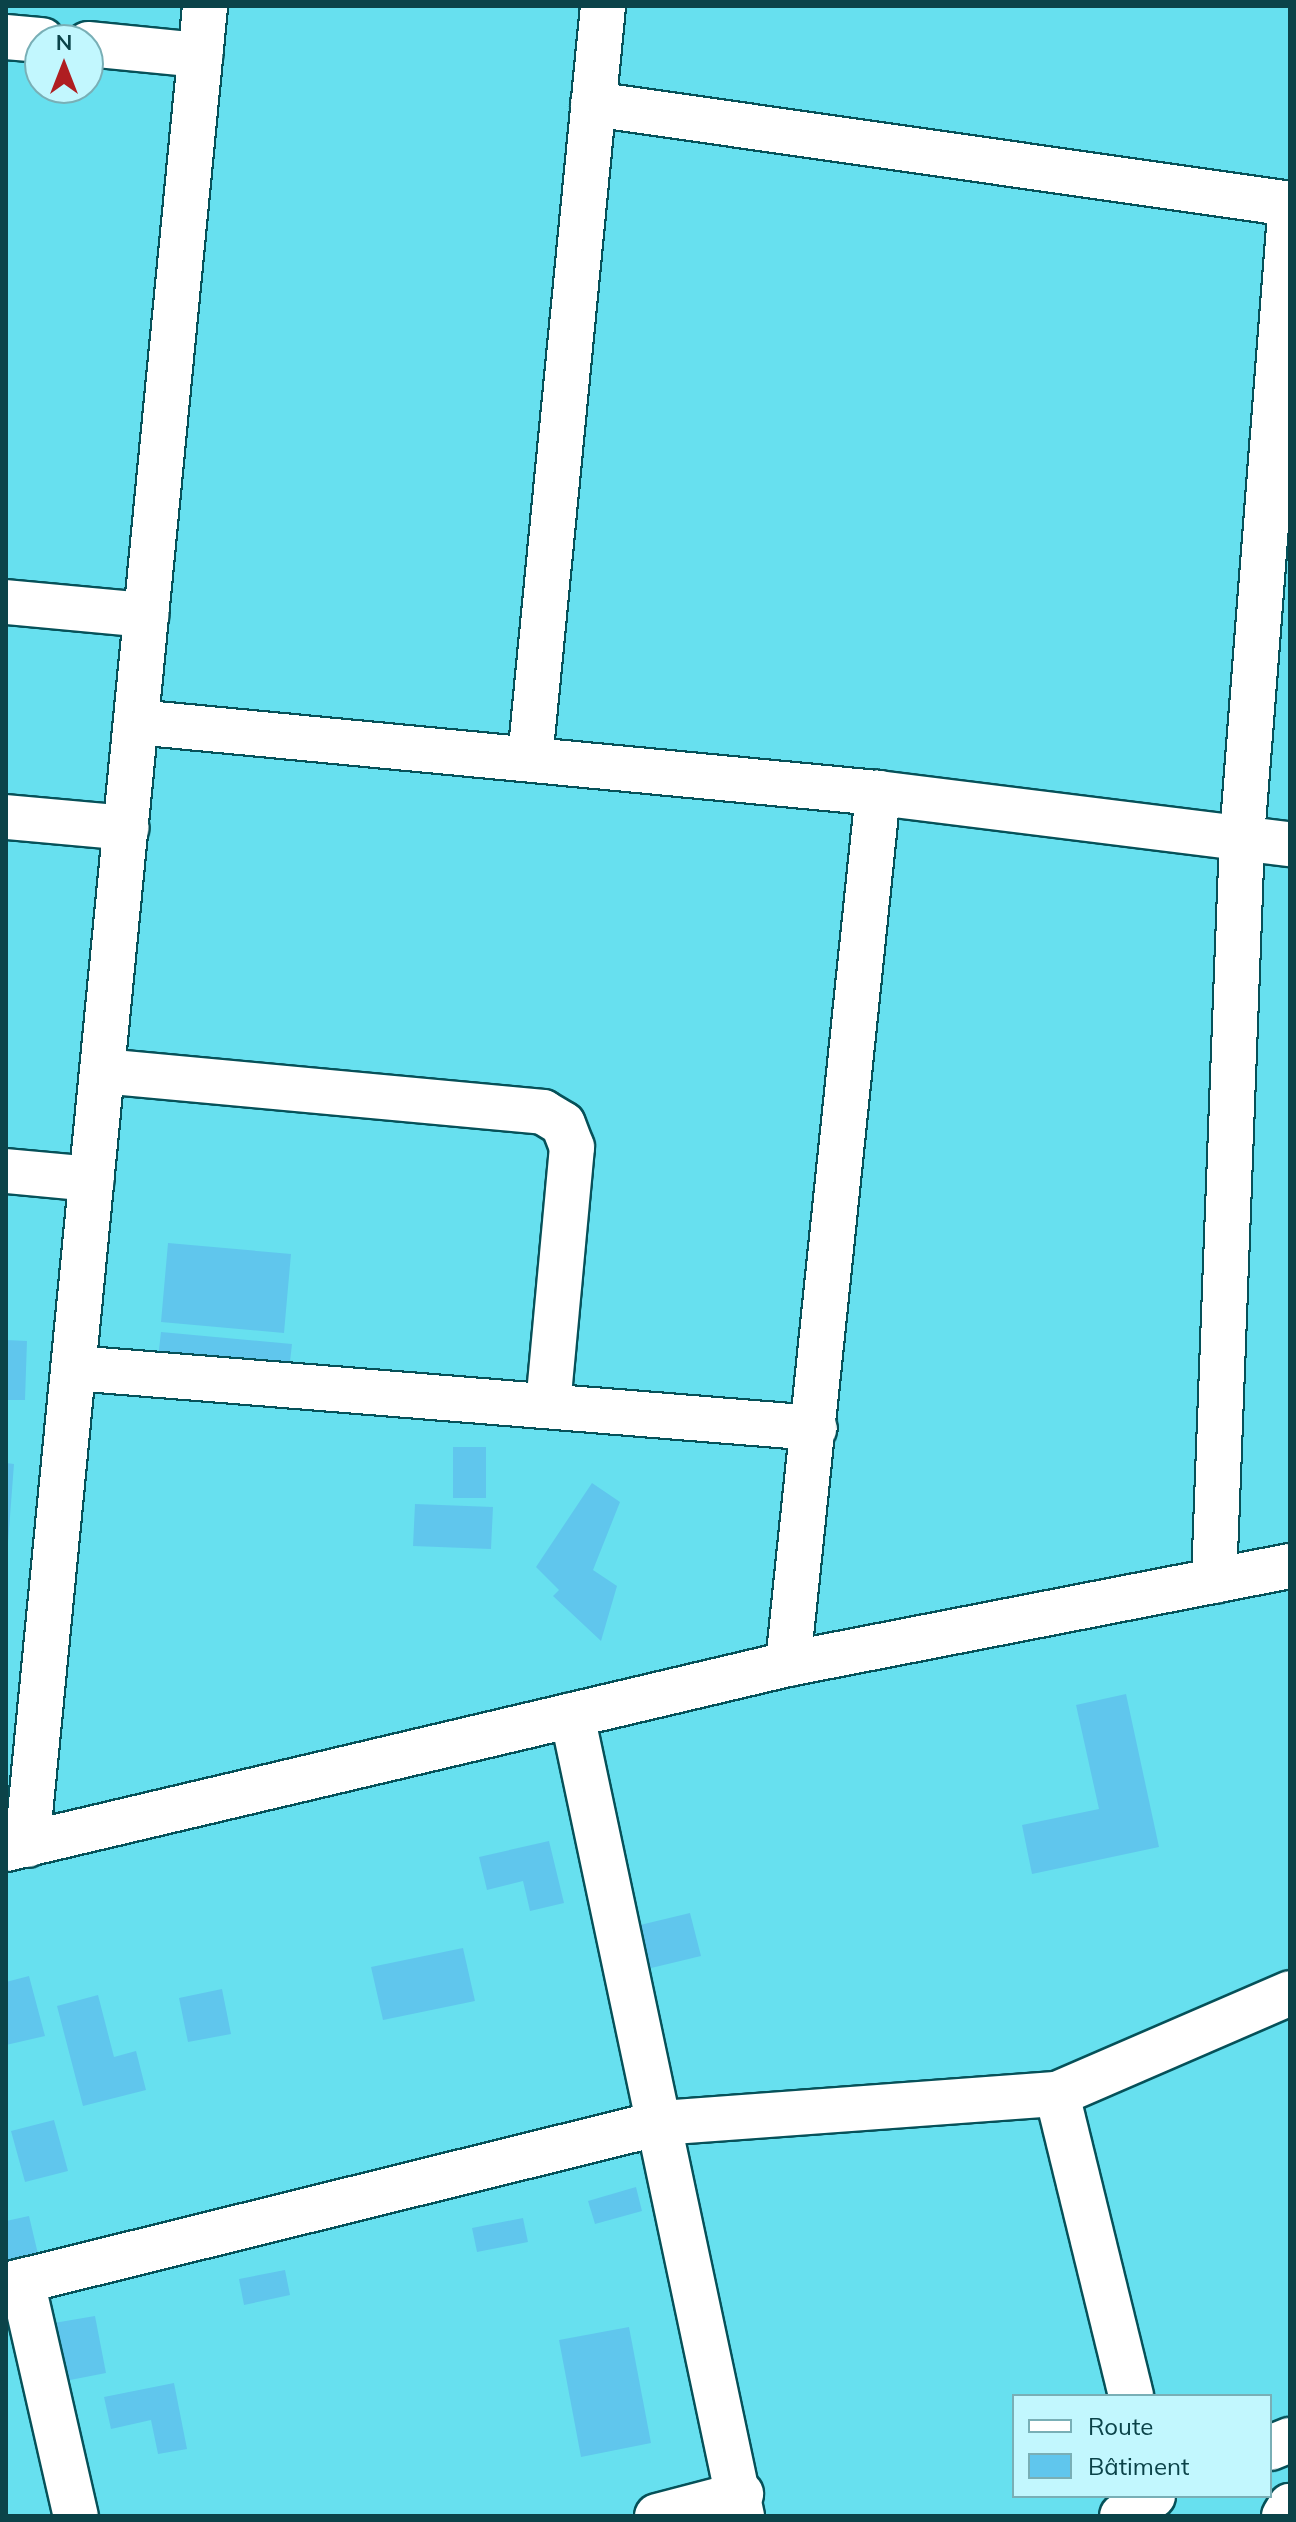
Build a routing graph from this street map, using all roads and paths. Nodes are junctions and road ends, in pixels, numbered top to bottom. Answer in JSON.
{"nodes":[{"id":1,"x":205,"y":6,"type":"edge"},
{"id":2,"x":603,"y":6,"type":"edge"},
{"id":3,"x":104,"y":46,"type":"edge"},
{"id":4,"x":200,"y":55,"type":"junction"},
{"id":5,"x":593,"y":104,"type":"junction"},
{"id":6,"x":1290,"y":204,"type":"edge"},
{"id":7,"x":1290,"y":214,"type":"edge"},
{"id":8,"x":1281,"y":452,"type":"edge"},
{"id":9,"x":6,"y":602,"type":"edge"},
{"id":10,"x":146,"y":615,"type":"junction"},
{"id":11,"x":136,"y":722,"type":"junction"},
{"id":12,"x":530,"y":759,"type":"junction"},
{"id":13,"x":878,"y":793,"type":"junction"},
{"id":14,"x":6,"y":817,"type":"edge"},
{"id":15,"x":126,"y":828,"type":"junction"},
{"id":16,"x":1242,"y":837,"type":"junction"},
{"id":17,"x":1290,"y":844,"type":"edge"},
{"id":18,"x":102,"y":1071,"type":"junction"},
{"id":19,"x":6,"y":1171,"type":"edge"},
{"id":20,"x":92,"y":1179,"type":"junction"},
{"id":21,"x":74,"y":1368,"type":"junction"},
{"id":22,"x":548,"y":1406,"type":"junction"},
{"id":23,"x":815,"y":1428,"type":"junction"},
{"id":24,"x":1290,"y":1566,"type":"edge"},
{"id":25,"x":1214,"y":1581,"type":"junction"},
{"id":26,"x":788,"y":1664,"type":"junction"},
{"id":27,"x":572,"y":1715,"type":"junction"},
{"id":28,"x":16,"y":1847,"type":"edge"},
{"id":29,"x":1290,"y":1993,"type":"edge"},
{"id":30,"x":1057,"y":2094,"type":"junction"},
{"id":31,"x":660,"y":2123,"type":"junction"},
{"id":32,"x":14,"y":2283,"type":"edge"},
{"id":33,"x":1131,"y":2394,"type":"edge"},
{"id":34,"x":1150,"y":2498,"type":"edge"},
{"id":35,"x":742,"y":2505,"type":"edge"},
{"id":36,"x":1290,"y":2506,"type":"edge"},
{"id":37,"x":76,"y":2516,"type":"edge"},
{"id":38,"x":657,"y":2516,"type":"edge"},
{"id":39,"x":1122,"y":2516,"type":"edge"},
{"id":40,"x":1284,"y":2516,"type":"edge"}],
"edges":[{"from":1,"to":4,"type":"street"},
{"from":2,"to":5,"type":"street"},
{"from":3,"to":4,"type":"street"},
{"from":4,"to":10,"type":"street"},
{"from":5,"to":6,"type":"street"},
{"from":5,"to":12,"type":"street"},
{"from":7,"to":8,"type":"street"},
{"from":8,"to":16,"type":"street"},
{"from":9,"to":10,"type":"street"},
{"from":10,"to":11,"type":"street"},
{"from":11,"to":12,"type":"street"},
{"from":11,"to":15,"type":"street"},
{"from":12,"to":13,"type":"street"},
{"from":13,"to":16,"type":"street"},
{"from":13,"to":23,"type":"street"},
{"from":14,"to":15,"type":"street"},
{"from":15,"to":18,"type":"street"},
{"from":16,"to":17,"type":"street"},
{"from":16,"to":25,"type":"street"},
{"from":18,"to":20,"type":"street"},
{"from":18,"to":22,"type":"street"},
{"from":19,"to":20,"type":"street"},
{"from":20,"to":21,"type":"street"},
{"from":21,"to":22,"type":"street"},
{"from":21,"to":28,"type":"street"},
{"from":22,"to":23,"type":"street"},
{"from":23,"to":26,"type":"street"},
{"from":24,"to":25,"type":"street"},
{"from":25,"to":26,"type":"street"},
{"from":26,"to":27,"type":"street"},
{"from":27,"to":28,"type":"street"},
{"from":27,"to":31,"type":"street"},
{"from":29,"to":30,"type":"street"},
{"from":30,"to":31,"type":"street"},
{"from":30,"to":33,"type":"street"},
{"from":31,"to":32,"type":"street"},
{"from":31,"to":35,"type":"street"},
{"from":32,"to":37,"type":"street"},
{"from":34,"to":39,"type":"street"},
{"from":35,"to":38,"type":"street"},
{"from":36,"to":40,"type":"street"}]}
